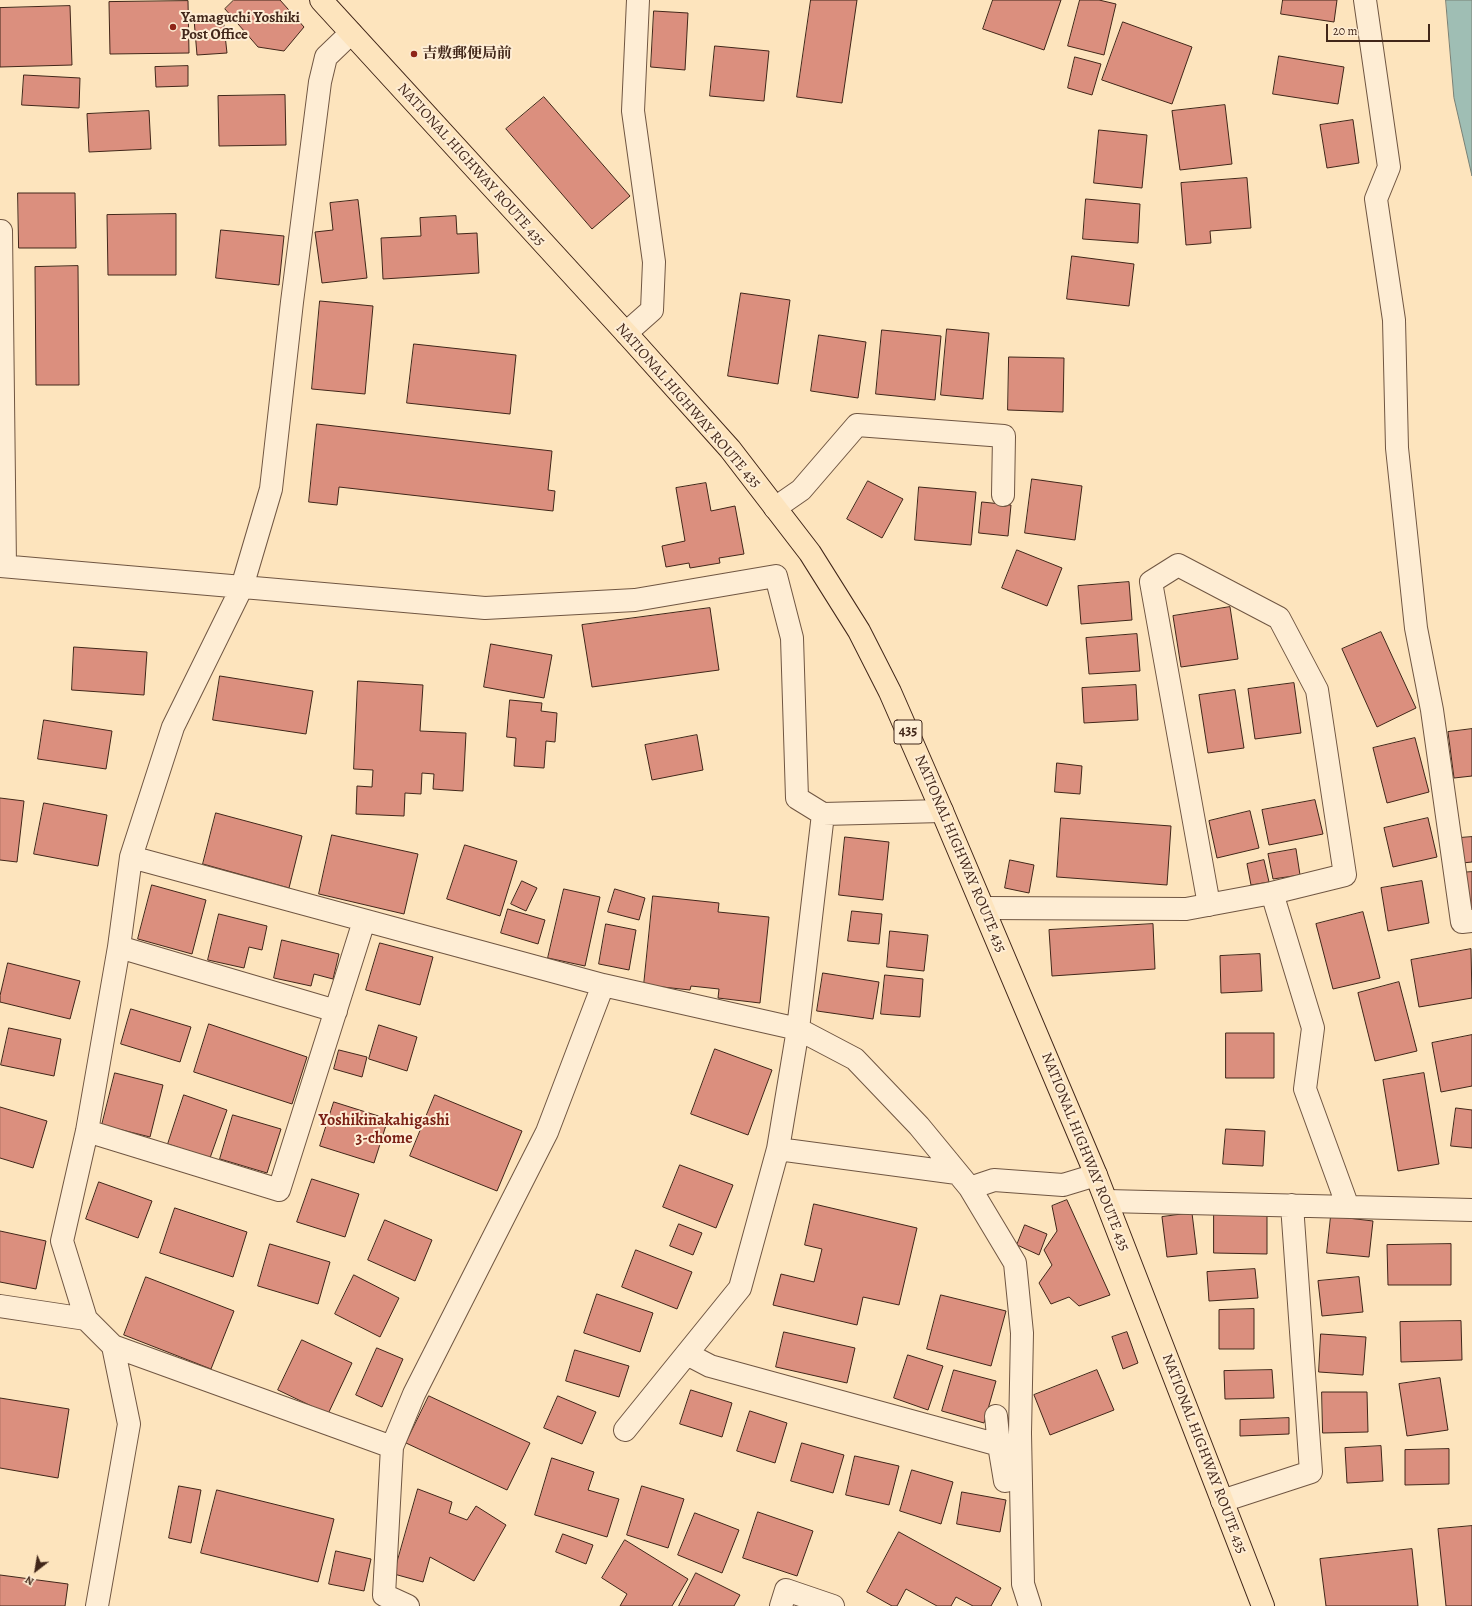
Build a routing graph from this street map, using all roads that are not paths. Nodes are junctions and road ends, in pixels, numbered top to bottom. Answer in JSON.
{"nodes":[{"id":1,"x":321,"y":0,"type":"edge"},
{"id":2,"x":638,"y":0,"type":"edge"},
{"id":3,"x":1365,"y":0,"type":"edge"},
{"id":4,"x":351,"y":33,"type":"junction"},
{"id":5,"x":0,"y":231,"type":"edge"},
{"id":6,"x":626,"y":333,"type":"junction"},
{"id":7,"x":1003,"y":495,"type":"dead end"},
{"id":8,"x":775,"y":508,"type":"junction"},
{"id":9,"x":3,"y":566,"type":"edge"},
{"id":10,"x":242,"y":587,"type":"junction"},
{"id":11,"x":942,"y":811,"type":"junction"},
{"id":12,"x":823,"y":814,"type":"junction"},
{"id":13,"x":131,"y":857,"type":"junction"},
{"id":14,"x":1272,"y":893,"type":"junction"},
{"id":15,"x":1209,"y":905,"type":"junction"},
{"id":16,"x":984,"y":908,"type":"junction"},
{"id":17,"x":364,"y":921,"type":"junction"},
{"id":18,"x":1472,"y":921,"type":"edge"},
{"id":19,"x":119,"y":947,"type":"junction"},
{"id":20,"x":603,"y":985,"type":"junction"},
{"id":21,"x":336,"y":1011,"type":"junction"},
{"id":22,"x":798,"y":1029,"type":"junction"},
{"id":23,"x":87,"y":1131,"type":"junction"},
{"id":24,"x":778,"y":1149,"type":"junction"},
{"id":25,"x":1096,"y":1175,"type":"junction"},
{"id":26,"x":963,"y":1181,"type":"junction"},
{"id":27,"x":1107,"y":1201,"type":"junction"},
{"id":28,"x":1292,"y":1205,"type":"junction"},
{"id":29,"x":1348,"y":1207,"type":"junction"},
{"id":30,"x":1472,"y":1210,"type":"edge"},
{"id":31,"x":0,"y":1306,"type":"edge"},
{"id":32,"x":86,"y":1319,"type":"junction"},
{"id":33,"x":113,"y":1346,"type":"junction"},
{"id":34,"x":687,"y":1354,"type":"junction"},
{"id":35,"x":996,"y":1416,"type":"dead end"},
{"id":36,"x":625,"y":1430,"type":"dead end"},
{"id":37,"x":999,"y":1444,"type":"junction"},
{"id":38,"x":392,"y":1447,"type":"junction"},
{"id":39,"x":1005,"y":1481,"type":"dead end"},
{"id":40,"x":1222,"y":1501,"type":"junction"},
{"id":41,"x":97,"y":1606,"type":"edge"},
{"id":42,"x":408,"y":1606,"type":"edge"},
{"id":43,"x":780,"y":1606,"type":"edge"},
{"id":44,"x":833,"y":1606,"type":"edge"},
{"id":45,"x":1030,"y":1606,"type":"edge"},
{"id":46,"x":1263,"y":1606,"type":"edge"}],
"edges":[{"from":1,"to":4,"type":"highway","name":"NATIONAL HIGHWAY ROUTE 435","number":"435"},
{"from":2,"to":6,"type":"street"},
{"from":3,"to":18,"type":"street"},
{"from":4,"to":6,"type":"highway","name":"NATIONAL HIGHWAY ROUTE 435","number":"435"},
{"from":4,"to":10,"type":"street"},
{"from":5,"to":9,"type":"street"},
{"from":6,"to":8,"type":"highway","name":"NATIONAL HIGHWAY ROUTE 435","number":"435"},
{"from":7,"to":8,"type":"street"},
{"from":8,"to":11,"type":"highway","name":"NATIONAL HIGHWAY ROUTE 435","number":"435"},
{"from":9,"to":10,"type":"street"},
{"from":10,"to":12,"type":"street"},
{"from":10,"to":13,"type":"street"},
{"from":11,"to":12,"type":"street"},
{"from":11,"to":16,"type":"highway","name":"NATIONAL HIGHWAY ROUTE 435","number":"435"},
{"from":12,"to":22,"type":"street"},
{"from":13,"to":17,"type":"street"},
{"from":13,"to":19,"type":"street"},
{"from":14,"to":15,"type":"street"},
{"from":14,"to":15,"type":"street"},
{"from":14,"to":29,"type":"street"},
{"from":15,"to":16,"type":"street"},
{"from":16,"to":25,"type":"highway","name":"NATIONAL HIGHWAY ROUTE 435","number":"435"},
{"from":17,"to":20,"type":"street"},
{"from":17,"to":21,"type":"street"},
{"from":19,"to":21,"type":"street"},
{"from":19,"to":23,"type":"street"},
{"from":20,"to":22,"type":"street"},
{"from":20,"to":38,"type":"street"},
{"from":21,"to":23,"type":"street"},
{"from":22,"to":24,"type":"street"},
{"from":22,"to":26,"type":"street"},
{"from":23,"to":32,"type":"street"},
{"from":24,"to":26,"type":"street"},
{"from":24,"to":34,"type":"street"},
{"from":25,"to":26,"type":"street"},
{"from":25,"to":27,"type":"highway","name":"NATIONAL HIGHWAY ROUTE 435","number":"435"},
{"from":26,"to":45,"type":"street"},
{"from":27,"to":28,"type":"street"},
{"from":27,"to":40,"type":"highway","name":"NATIONAL HIGHWAY ROUTE 435","number":"435"},
{"from":28,"to":29,"type":"street"},
{"from":28,"to":40,"type":"street"},
{"from":29,"to":30,"type":"street"},
{"from":31,"to":32,"type":"street"},
{"from":32,"to":33,"type":"street"},
{"from":33,"to":38,"type":"street"},
{"from":33,"to":41,"type":"street"},
{"from":34,"to":36,"type":"street"},
{"from":34,"to":37,"type":"street"},
{"from":35,"to":37,"type":"street"},
{"from":37,"to":39,"type":"street"},
{"from":38,"to":42,"type":"street"},
{"from":40,"to":46,"type":"highway","name":"NATIONAL HIGHWAY ROUTE 435","number":"435"},
{"from":43,"to":44,"type":"street"}]}
